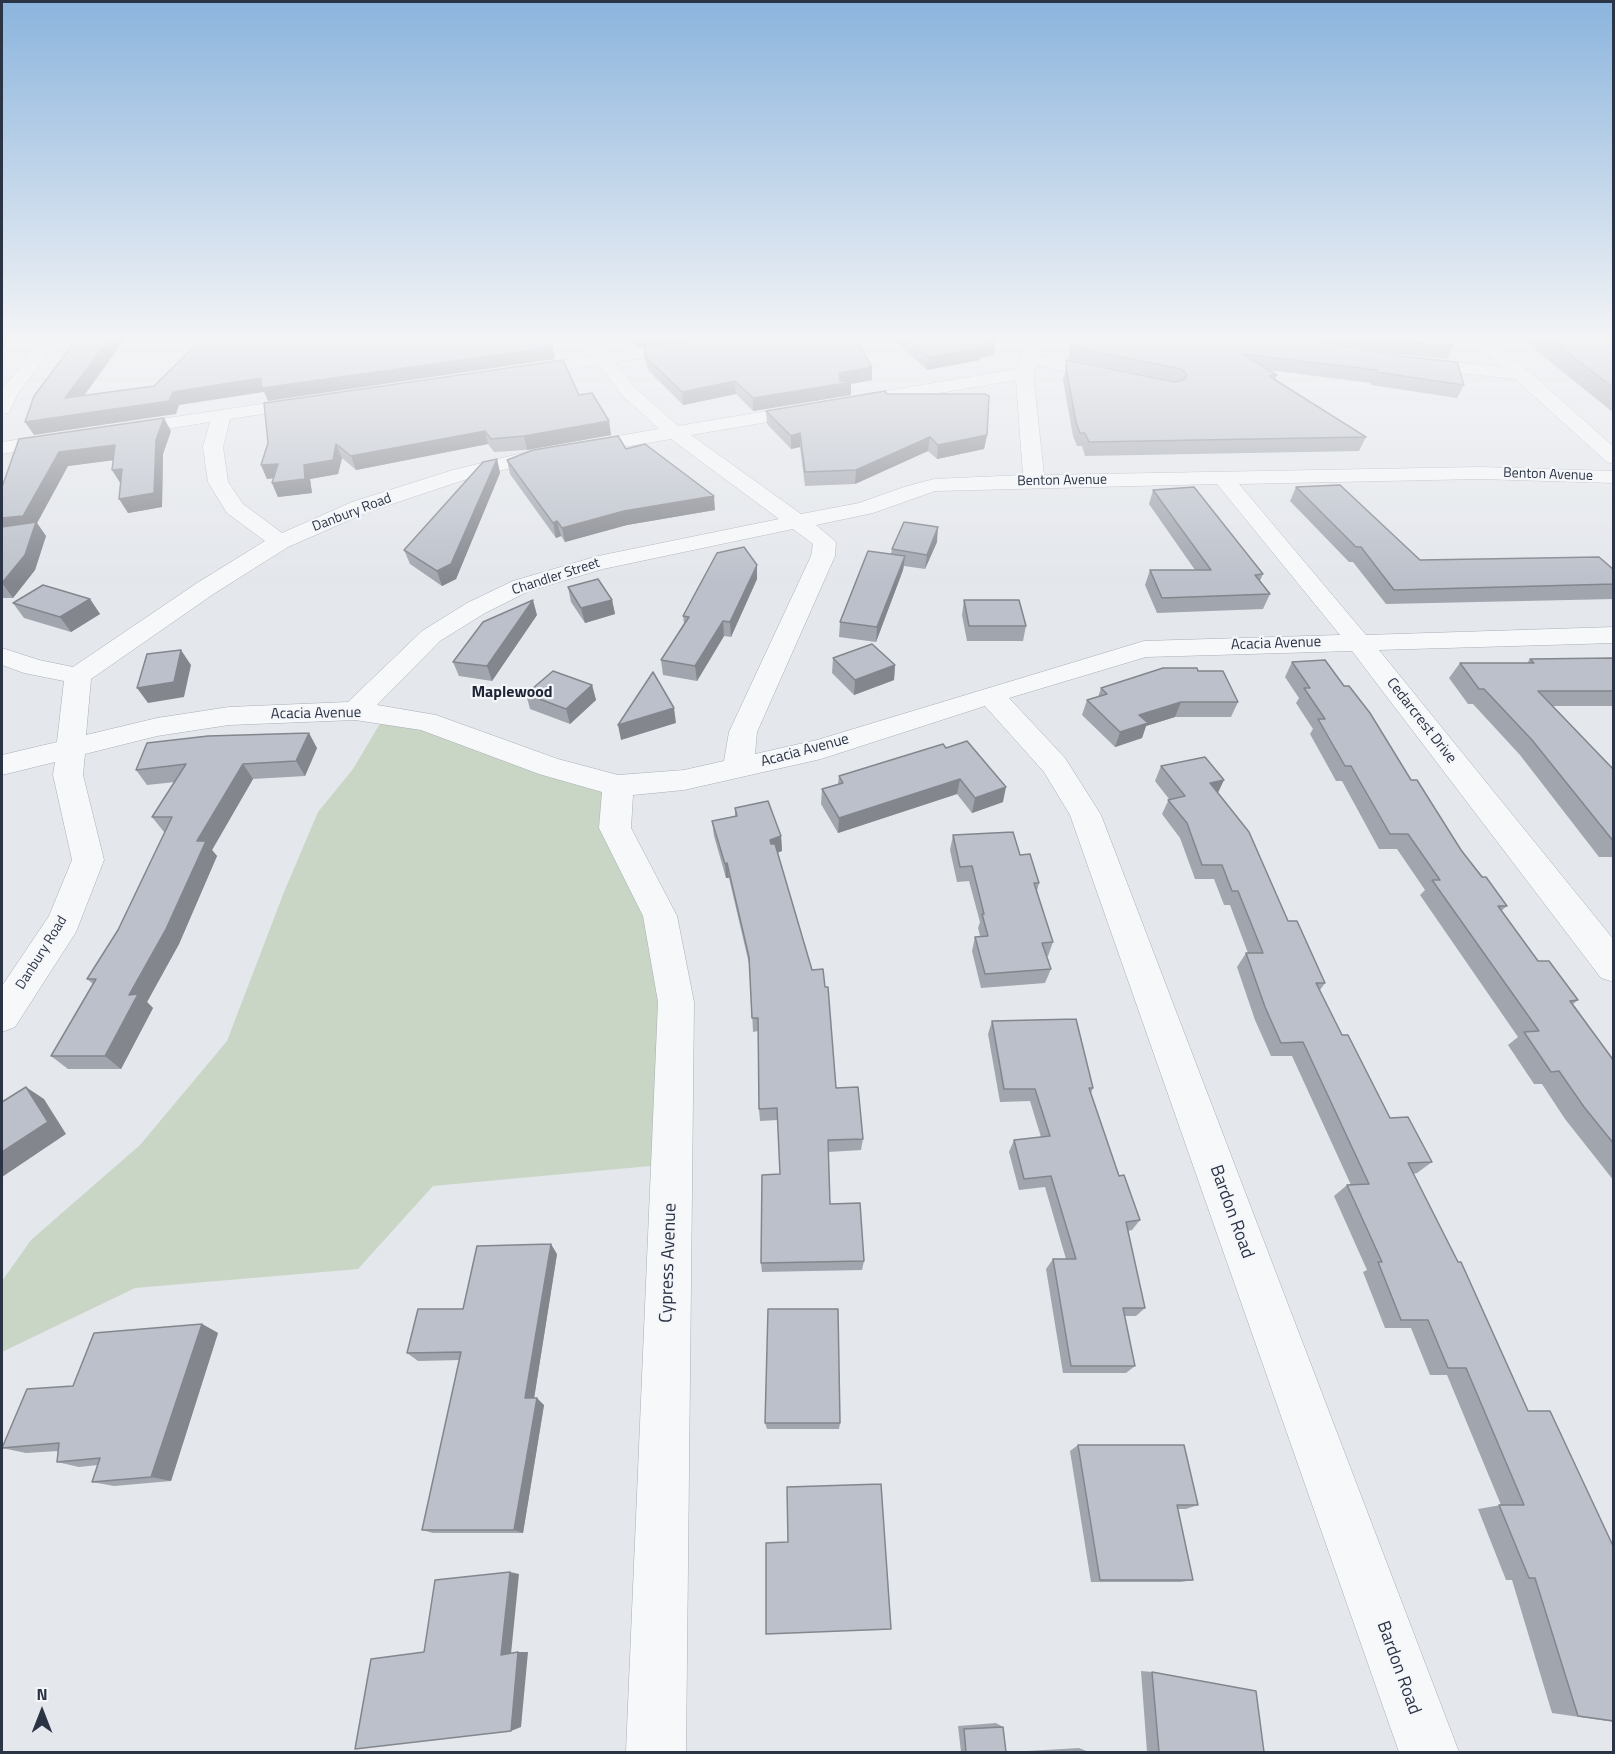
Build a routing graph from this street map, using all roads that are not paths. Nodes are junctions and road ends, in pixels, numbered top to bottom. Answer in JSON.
{"nodes":[{"id":1,"x":182,"y":421,"type":"edge"},
{"id":2,"x":220,"y":421,"type":"edge"},
{"id":3,"x":662,"y":421,"type":"edge"},
{"id":4,"x":734,"y":421,"type":"edge"},
{"id":5,"x":1030,"y":421,"type":"edge"},
{"id":6,"x":1573,"y":421,"type":"edge"},
{"id":7,"x":106,"y":432,"type":"edge"},
{"id":8,"x":674,"y":432,"type":"junction"},
{"id":9,"x":83,"y":436,"type":"edge"},
{"id":10,"x":2,"y":448,"type":"edge"},
{"id":11,"x":1614,"y":458,"type":"edge"},
{"id":12,"x":1614,"y":477,"type":"edge"},
{"id":13,"x":1223,"y":478,"type":"junction"},
{"id":14,"x":1034,"y":482,"type":"junction"},
{"id":15,"x":795,"y":523,"type":"junction"},
{"id":16,"x":280,"y":542,"type":"junction"},
{"id":17,"x":1614,"y":635,"type":"edge"},
{"id":18,"x":1359,"y":642,"type":"junction"},
{"id":19,"x":2,"y":656,"type":"edge"},
{"id":20,"x":78,"y":676,"type":"junction"},
{"id":21,"x":990,"y":695,"type":"junction"},
{"id":22,"x":355,"y":711,"type":"junction"},
{"id":23,"x":72,"y":748,"type":"junction"},
{"id":24,"x":2,"y":765,"type":"edge"},
{"id":25,"x":738,"y":768,"type":"junction"},
{"id":26,"x":618,"y":786,"type":"junction"},
{"id":27,"x":1614,"y":967,"type":"edge"},
{"id":28,"x":2,"y":1016,"type":"edge"},
{"id":29,"x":656,"y":1752,"type":"edge"},
{"id":30,"x":1429,"y":1752,"type":"edge"}],
"edges":[{"from":1,"to":7,"type":"street"},
{"from":2,"to":16,"type":"street"},
{"from":3,"to":8,"type":"street"},
{"from":4,"to":8,"type":"street","name":"Danbury Road"},
{"from":5,"to":14,"type":"street"},
{"from":6,"to":11,"type":"street"},
{"from":8,"to":15,"type":"street"},
{"from":8,"to":16,"type":"street","name":"Danbury Road"},
{"from":9,"to":10,"type":"street"},
{"from":12,"to":13,"type":"street","name":"Benton Avenue"},
{"from":13,"to":14,"type":"street","name":"Benton Avenue"},
{"from":13,"to":18,"type":"street","name":"Cedarcrest Drive"},
{"from":14,"to":15,"type":"street","name":"Benton Avenue"},
{"from":15,"to":22,"type":"street","name":"Chandler Street"},
{"from":15,"to":25,"type":"street"},
{"from":16,"to":20,"type":"street","name":"Danbury Road"},
{"from":17,"to":18,"type":"street","name":"Acacia Avenue"},
{"from":18,"to":21,"type":"street","name":"Acacia Avenue"},
{"from":18,"to":27,"type":"street","name":"Cedarcrest Drive"},
{"from":19,"to":20,"type":"street"},
{"from":20,"to":23,"type":"street","name":"Danbury Road"},
{"from":21,"to":25,"type":"street","name":"Acacia Avenue"},
{"from":21,"to":30,"type":"street","name":"Bardon Road"},
{"from":22,"to":23,"type":"street","name":"Acacia Avenue"},
{"from":22,"to":26,"type":"street","name":"Acacia Avenue"},
{"from":23,"to":24,"type":"street","name":"Acacia Avenue"},
{"from":23,"to":28,"type":"street","name":"Danbury Road"},
{"from":25,"to":26,"type":"street","name":"Acacia Avenue"},
{"from":26,"to":29,"type":"street","name":"Cypress Avenue"}]}
